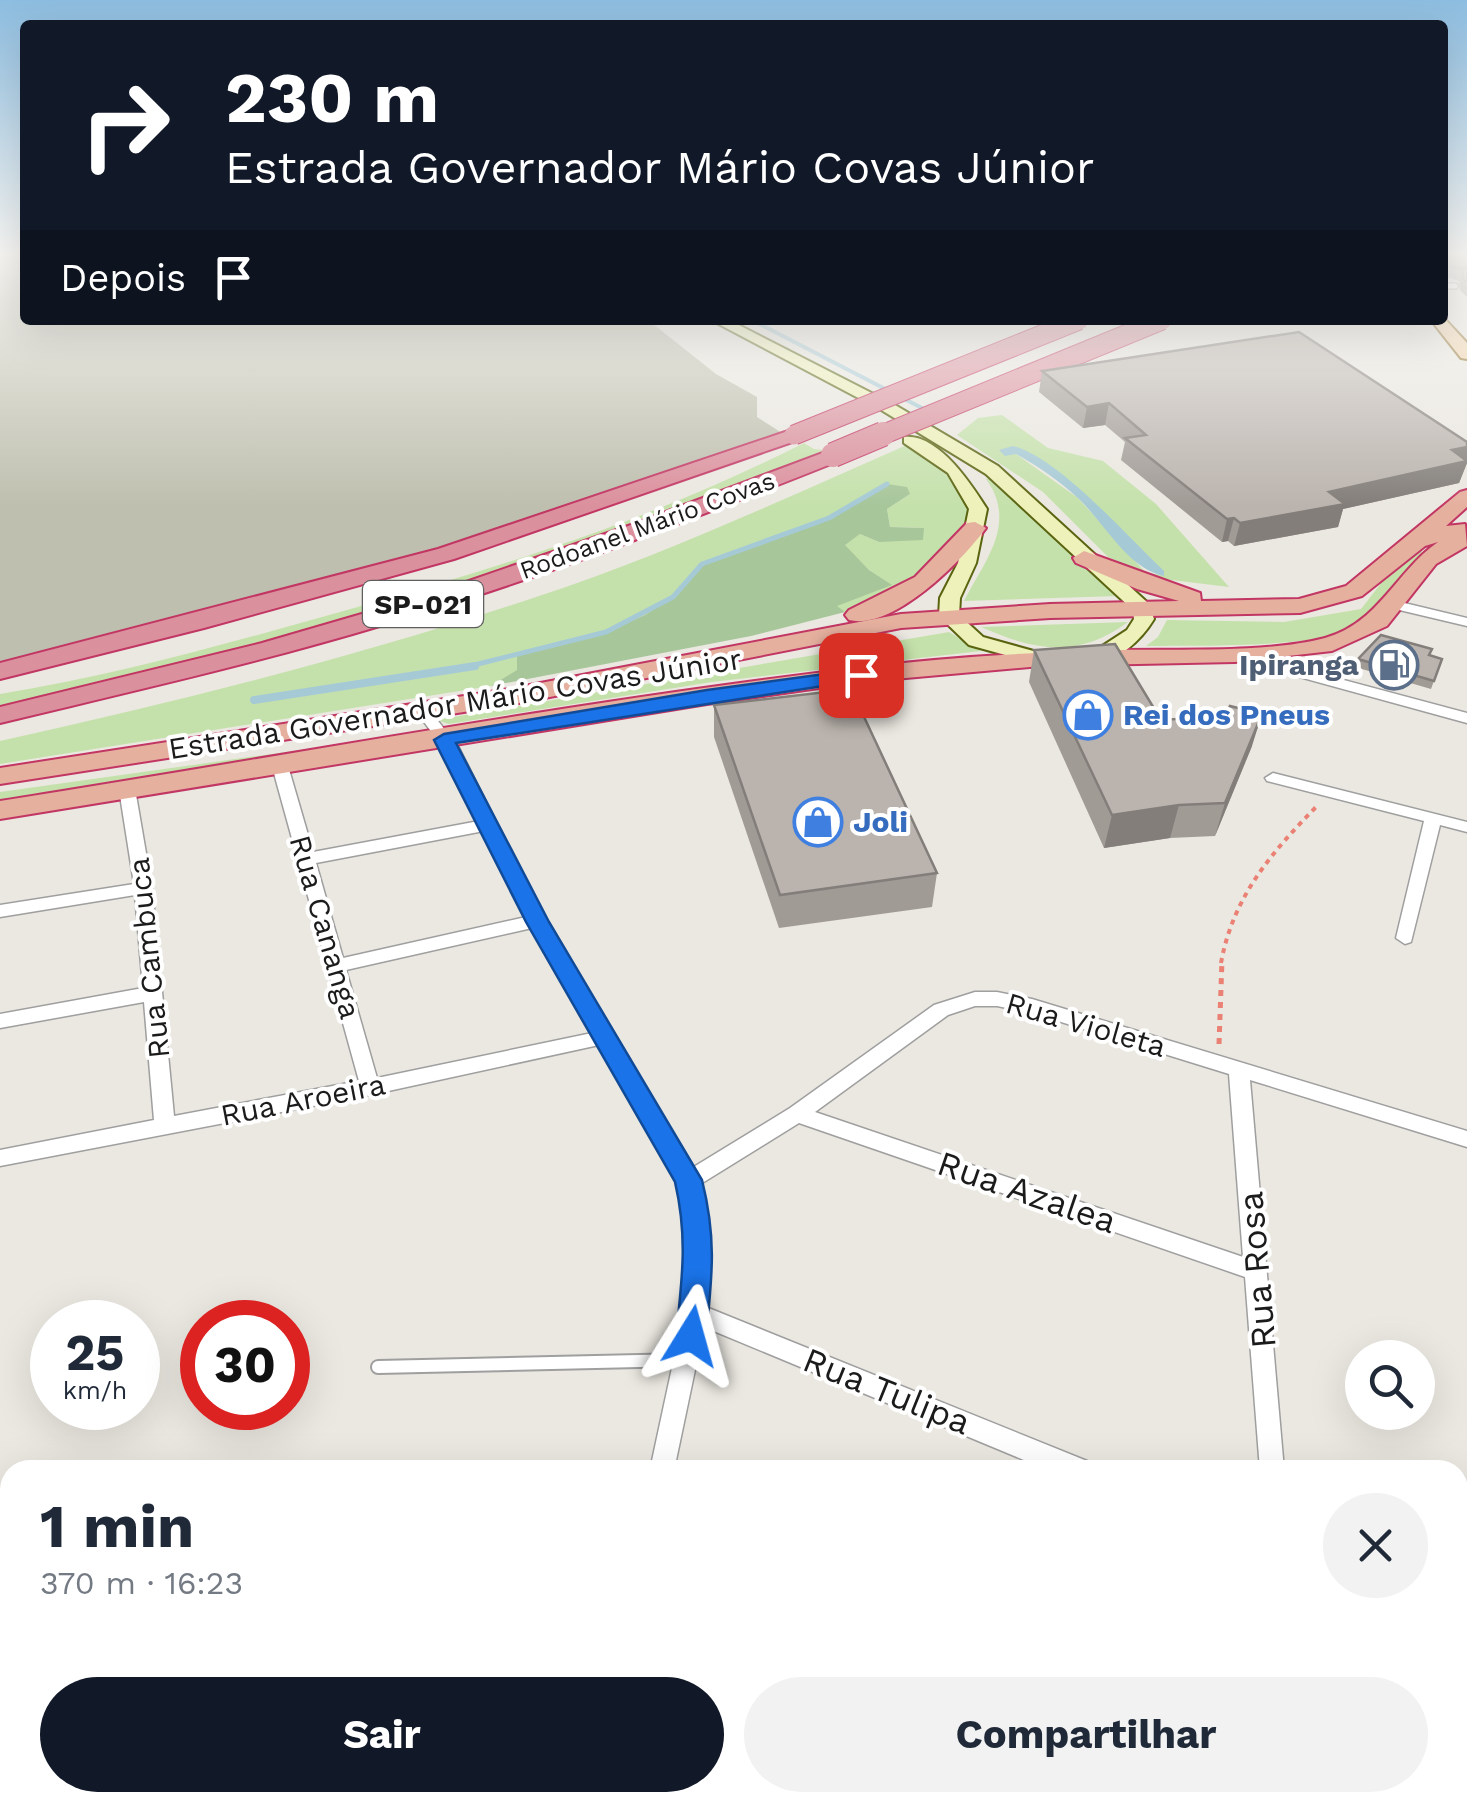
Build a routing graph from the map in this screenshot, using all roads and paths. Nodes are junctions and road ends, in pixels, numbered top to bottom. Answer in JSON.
{"nodes":[{"id":1,"x":750,"y":339,"type":"edge"},
{"id":2,"x":1033,"y":339,"type":"edge"},
{"id":3,"x":1117,"y":339,"type":"edge"},
{"id":4,"x":794,"y":362,"type":"junction"},
{"id":5,"x":1467,"y":496,"type":"edge"},
{"id":6,"x":1467,"y":526,"type":"edge"},
{"id":7,"x":976,"y":528,"type":"junction"},
{"id":8,"x":1467,"y":539,"type":"edge"},
{"id":9,"x":1417,"y":540,"type":"junction"},
{"id":10,"x":1084,"y":558,"type":"junction"},
{"id":11,"x":1396,"y":605,"type":"junction"},
{"id":12,"x":1142,"y":608,"type":"junction"},
{"id":13,"x":1239,"y":608,"type":"junction"},
{"id":14,"x":949,"y":616,"type":"junction"},
{"id":15,"x":1467,"y":622,"type":"edge"},
{"id":16,"x":1235,"y":655,"type":"junction"},
{"id":17,"x":1097,"y":658,"type":"junction"},
{"id":18,"x":1041,"y":659,"type":"junction"},
{"id":19,"x":676,"y":665,"type":"junction"},
{"id":20,"x":0,"y":671,"type":"edge"},
{"id":21,"x":424,"y":711,"type":"junction"},
{"id":22,"x":0,"y":715,"type":"edge"},
{"id":23,"x":1467,"y":718,"type":"edge"},
{"id":24,"x":444,"y":740,"type":"junction"},
{"id":25,"x":280,"y":766,"type":"junction"},
{"id":26,"x":0,"y":776,"type":"edge"},
{"id":27,"x":1272,"y":778,"type":"dead end"},
{"id":28,"x":127,"y":789,"type":"junction"},
{"id":29,"x":1331,"y":792,"type":"junction"},
{"id":30,"x":1,"y":812,"type":"edge"},
{"id":31,"x":1433,"y":819,"type":"junction"},
{"id":32,"x":486,"y":824,"type":"junction"},
{"id":33,"x":1467,"y":827,"type":"edge"},
{"id":34,"x":306,"y":859,"type":"junction"},
{"id":35,"x":144,"y":888,"type":"junction"},
{"id":36,"x":0,"y":910,"type":"edge"},
{"id":37,"x":537,"y":922,"type":"junction"},
{"id":38,"x":1405,"y":938,"type":"dead end"},
{"id":39,"x":335,"y":966,"type":"junction"},
{"id":40,"x":154,"y":992,"type":"junction"},
{"id":41,"x":0,"y":1022,"type":"edge"},
{"id":42,"x":605,"y":1037,"type":"junction"},
{"id":43,"x":1240,"y":1071,"type":"junction"},
{"id":44,"x":370,"y":1088,"type":"junction"},
{"id":45,"x":798,"y":1114,"type":"junction"},
{"id":46,"x":166,"y":1126,"type":"junction"},
{"id":47,"x":1467,"y":1139,"type":"edge"},
{"id":48,"x":0,"y":1158,"type":"edge"},
{"id":49,"x":688,"y":1180,"type":"junction"},
{"id":50,"x":1257,"y":1270,"type":"junction"},
{"id":51,"x":696,"y":1313,"type":"junction"},
{"id":52,"x":686,"y":1360,"type":"junction"},
{"id":53,"x":378,"y":1367,"type":"dead end"},
{"id":54,"x":664,"y":1460,"type":"edge"},
{"id":55,"x":1054,"y":1460,"type":"edge"},
{"id":56,"x":1271,"y":1460,"type":"edge"}],
"edges":[{"from":1,"to":4,"type":"main road"},
{"from":2,"to":20,"type":"highway","name":"Rodoanel Mário Covas","number":"SP-021","bridge":true},
{"from":3,"to":22,"type":"highway","name":"Rodoanel Mário Covas","number":"SP-021","bridge":true},
{"from":4,"to":7,"type":"main road"},
{"from":4,"to":10,"type":"main road"},
{"from":5,"to":9,"type":"highway"},
{"from":6,"to":9,"type":"highway"},
{"from":7,"to":14,"type":"main road"},
{"from":7,"to":19,"type":"highway"},
{"from":8,"to":11,"type":"highway","name":"Estrada Governador Mário Covas Júnior"},
{"from":9,"to":13,"type":"highway"},
{"from":10,"to":12,"type":"main road"},
{"from":10,"to":13,"type":"highway"},
{"from":11,"to":15,"type":"street"},
{"from":11,"to":16,"type":"highway","name":"Estrada Governador Mário Covas Júnior"},
{"from":12,"to":13,"type":"highway","name":"Estrada Governador Mário Covas Júnior"},
{"from":12,"to":14,"type":"highway","name":"Estrada Governador Mário Covas Júnior"},
{"from":12,"to":17,"type":"main road"},
{"from":14,"to":18,"type":"main road"},
{"from":14,"to":19,"type":"highway","name":"Estrada Governador Mário Covas Júnior"},
{"from":16,"to":17,"type":"highway","name":"Estrada Governador Mário Covas Júnior"},
{"from":16,"to":23,"type":"street"},
{"from":17,"to":18,"type":"highway","name":"Estrada Governador Mário Covas Júnior"},
{"from":18,"to":24,"type":"highway","name":"Estrada Governador Mário Covas Júnior"},
{"from":19,"to":21,"type":"highway","name":"Estrada Governador Mário Covas Júnior"},
{"from":21,"to":24,"type":"street"},
{"from":21,"to":26,"type":"highway","name":"Estrada Governador Mário Covas Júnior"},
{"from":24,"to":25,"type":"highway","name":"Estrada Governador Mário Covas Júnior"},
{"from":24,"to":32,"type":"street"},
{"from":25,"to":28,"type":"highway","name":"Estrada Governador Mário Covas Júnior"},
{"from":25,"to":34,"type":"street","name":"Rua Cananga"},
{"from":27,"to":29,"type":"street"},
{"from":28,"to":30,"type":"highway","name":"Estrada Governador Mário Covas Júnior"},
{"from":28,"to":35,"type":"street","name":"Rua Cambuca"},
{"from":29,"to":31,"type":"street"},
{"from":29,"to":43,"type":"path"},
{"from":31,"to":33,"type":"street"},
{"from":31,"to":38,"type":"street"},
{"from":32,"to":34,"type":"street"},
{"from":32,"to":37,"type":"street"},
{"from":34,"to":39,"type":"street","name":"Rua Cananga"},
{"from":35,"to":36,"type":"street"},
{"from":35,"to":40,"type":"street","name":"Rua Cambuca"},
{"from":37,"to":39,"type":"street"},
{"from":37,"to":42,"type":"street"},
{"from":39,"to":44,"type":"street","name":"Rua Cananga"},
{"from":40,"to":41,"type":"street"},
{"from":40,"to":46,"type":"street","name":"Rua Cambuca"},
{"from":42,"to":44,"type":"street","name":"Rua Aroeira"},
{"from":42,"to":49,"type":"street"},
{"from":43,"to":45,"type":"street","name":"Rua Violeta"},
{"from":43,"to":47,"type":"street","name":"Rua Violeta"},
{"from":43,"to":50,"type":"street","name":"Rua Rosa"},
{"from":44,"to":46,"type":"street","name":"Rua Aroeira"},
{"from":45,"to":49,"type":"street","name":"Rua Violeta"},
{"from":45,"to":50,"type":"street","name":"Rua Azalea"},
{"from":46,"to":48,"type":"street","name":"Rua Aroeira"},
{"from":49,"to":51,"type":"street"},
{"from":50,"to":56,"type":"street","name":"Rua Rosa"},
{"from":51,"to":52,"type":"street"},
{"from":51,"to":55,"type":"street","name":"Rua Tulipa"},
{"from":52,"to":53,"type":"lane"},
{"from":52,"to":54,"type":"street"}]}
